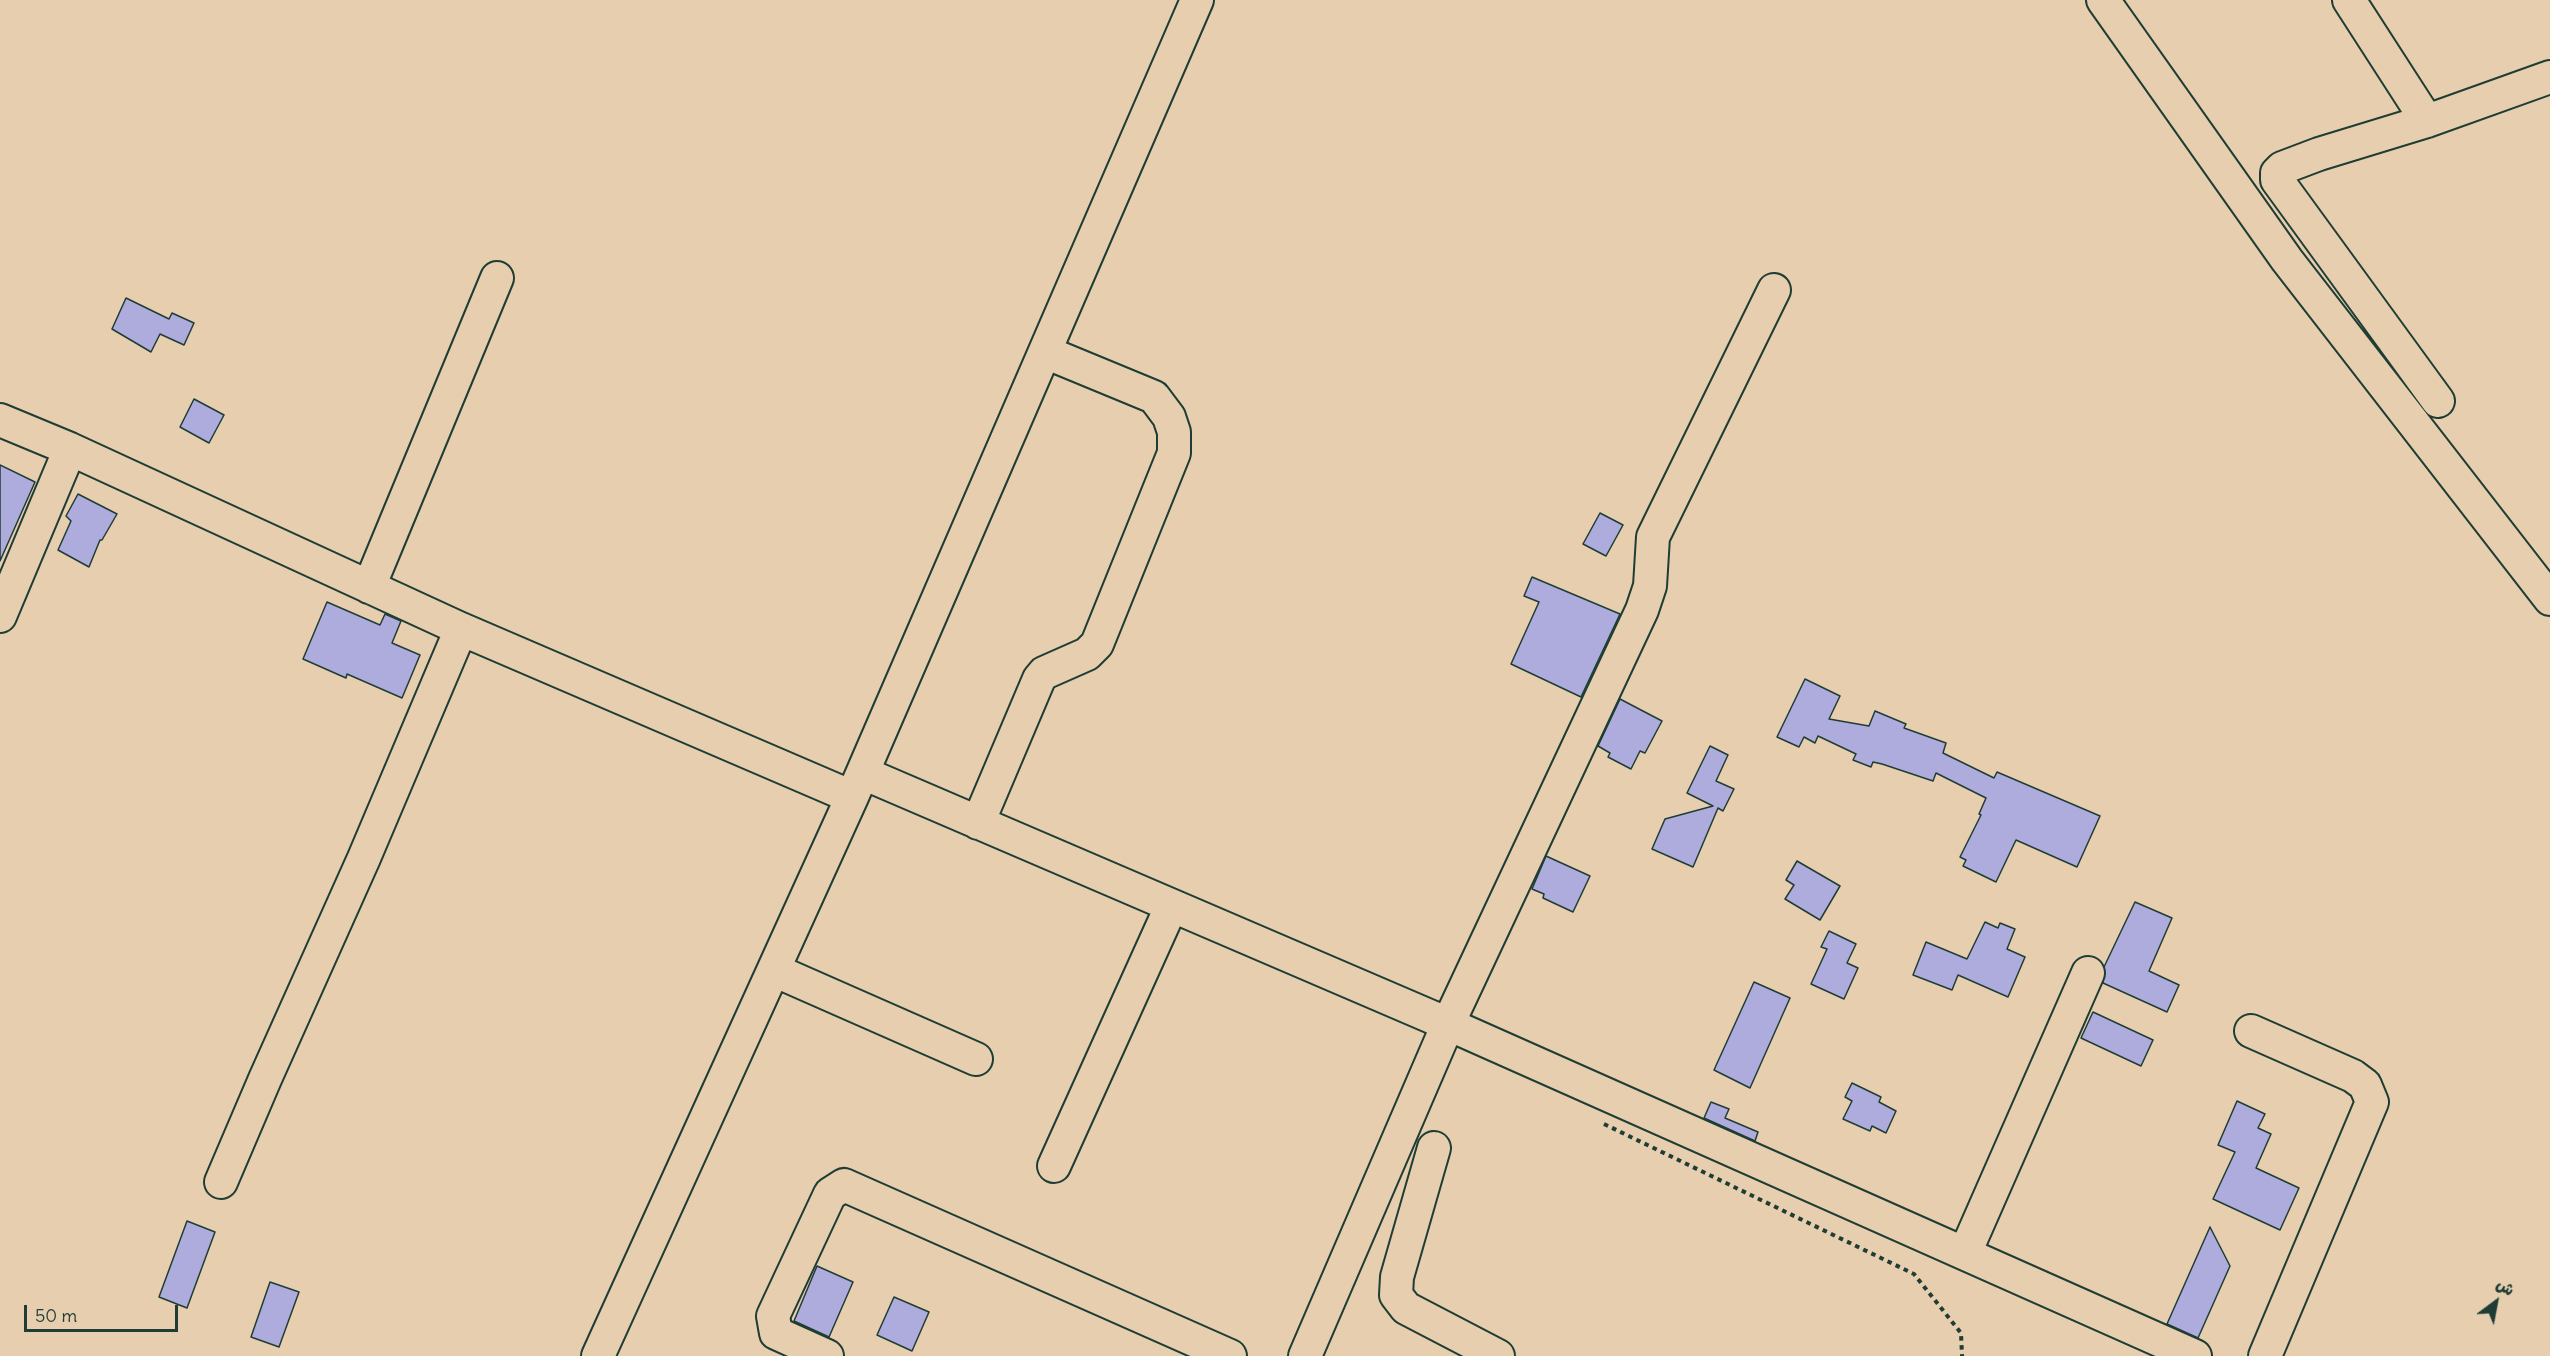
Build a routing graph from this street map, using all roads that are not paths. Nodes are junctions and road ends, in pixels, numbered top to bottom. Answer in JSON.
{"nodes":[{"id":1,"x":1197,"y":0,"type":"edge"},
{"id":2,"x":2103,"y":0,"type":"edge"},
{"id":3,"x":2349,"y":0,"type":"edge"},
{"id":4,"x":2550,"y":77,"type":"edge"},
{"id":5,"x":2427,"y":121,"type":"junction"},
{"id":6,"x":497,"y":278,"type":"dead end"},
{"id":7,"x":1774,"y":290,"type":"dead end"},
{"id":8,"x":1045,"y":352,"type":"junction"},
{"id":9,"x":2438,"y":401,"type":"dead end"},
{"id":10,"x":0,"y":420,"type":"edge"},
{"id":11,"x":70,"y":449,"type":"junction"},
{"id":12,"x":369,"y":587,"type":"junction"},
{"id":13,"x":2550,"y":599,"type":"edge"},
{"id":14,"x":0,"y":616,"type":"edge"},
{"id":15,"x":461,"y":629,"type":"junction"},
{"id":16,"x":858,"y":785,"type":"junction"},
{"id":17,"x":978,"y":823,"type":"junction"},
{"id":18,"x":1171,"y":907,"type":"junction"},
{"id":19,"x":776,"y":971,"type":"junction"},
{"id":20,"x":2088,"y":973,"type":"dead end"},
{"id":21,"x":1448,"y":1024,"type":"junction"},
{"id":22,"x":2251,"y":1031,"type":"dead end"},
{"id":23,"x":976,"y":1059,"type":"dead end"},
{"id":24,"x":1434,"y":1149,"type":"dead end"},
{"id":25,"x":1054,"y":1166,"type":"dead end"},
{"id":26,"x":221,"y":1182,"type":"dead end"},
{"id":27,"x":1965,"y":1253,"type":"junction"},
{"id":28,"x":598,"y":1356,"type":"edge"},
{"id":29,"x":827,"y":1356,"type":"edge"},
{"id":30,"x":1230,"y":1356,"type":"edge"},
{"id":31,"x":1305,"y":1356,"type":"edge"},
{"id":32,"x":1498,"y":1356,"type":"edge"},
{"id":33,"x":2195,"y":1356,"type":"edge"},
{"id":34,"x":2265,"y":1356,"type":"edge"}],
"edges":[{"from":1,"to":8,"type":"street"},
{"from":2,"to":13,"type":"street"},
{"from":3,"to":5,"type":"street"},
{"from":4,"to":5,"type":"street"},
{"from":5,"to":9,"type":"street"},
{"from":6,"to":12,"type":"street"},
{"from":7,"to":21,"type":"street"},
{"from":8,"to":16,"type":"street"},
{"from":8,"to":17,"type":"street"},
{"from":10,"to":11,"type":"street"},
{"from":11,"to":12,"type":"street"},
{"from":11,"to":14,"type":"street"},
{"from":12,"to":15,"type":"street"},
{"from":15,"to":16,"type":"street"},
{"from":15,"to":26,"type":"street"},
{"from":16,"to":17,"type":"street"},
{"from":16,"to":19,"type":"street"},
{"from":17,"to":18,"type":"street"},
{"from":18,"to":21,"type":"street"},
{"from":18,"to":25,"type":"street"},
{"from":19,"to":23,"type":"street"},
{"from":19,"to":28,"type":"street"},
{"from":20,"to":27,"type":"street"},
{"from":21,"to":27,"type":"street"},
{"from":21,"to":31,"type":"street"},
{"from":22,"to":34,"type":"street"},
{"from":24,"to":32,"type":"street"},
{"from":27,"to":33,"type":"street"},
{"from":29,"to":30,"type":"street"}]}
